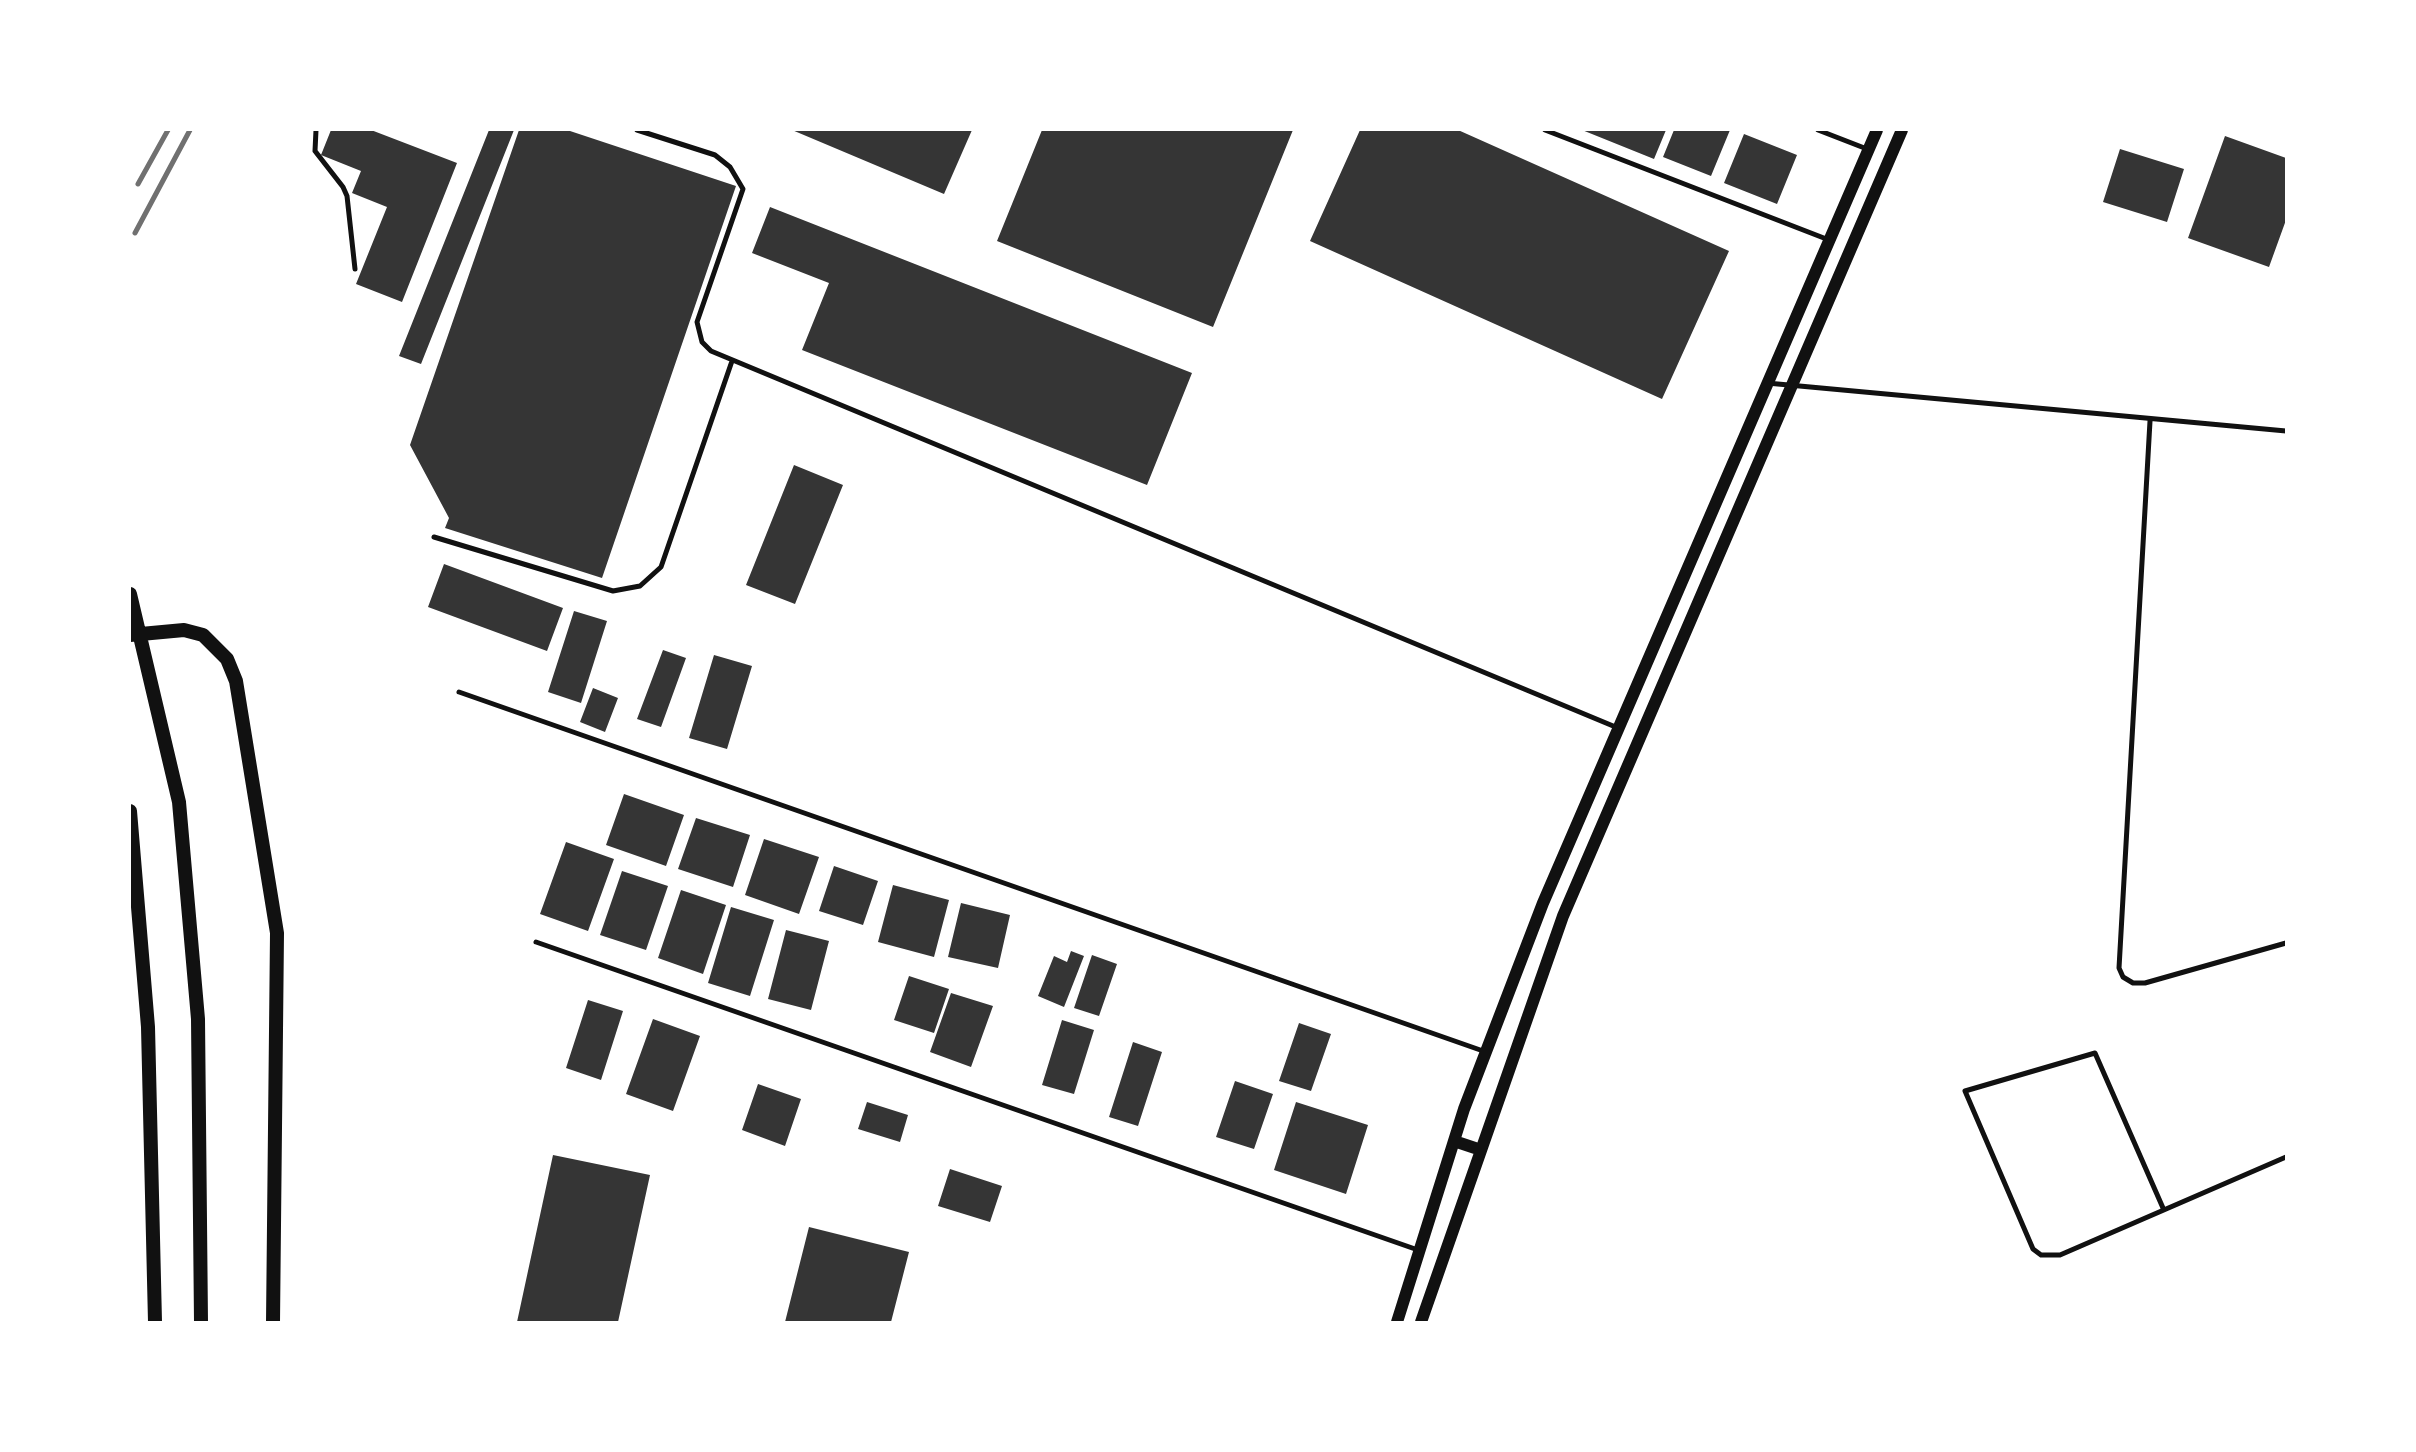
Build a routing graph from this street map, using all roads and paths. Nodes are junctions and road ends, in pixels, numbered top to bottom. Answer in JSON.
{"nodes":[{"id":1,"x":316,"y":130,"type":"edge"},
{"id":2,"x":637,"y":130,"type":"edge"},
{"id":3,"x":1545,"y":130,"type":"edge"},
{"id":4,"x":1818,"y":130,"type":"edge"},
{"id":5,"x":1877,"y":130,"type":"edge"},
{"id":6,"x":1902,"y":130,"type":"edge"},
{"id":7,"x":1868,"y":149,"type":"junction"},
{"id":8,"x":1829,"y":240,"type":"junction"},
{"id":9,"x":355,"y":269,"type":"dead end"},
{"id":10,"x":732,"y":361,"type":"junction"},
{"id":11,"x":1767,"y":383,"type":"junction"},
{"id":12,"x":1790,"y":387,"type":"junction"},
{"id":13,"x":2150,"y":421,"type":"junction"},
{"id":14,"x":2287,"y":431,"type":"edge"},
{"id":15,"x":434,"y":537,"type":"dead end"},
{"id":16,"x":130,"y":594,"type":"edge"},
{"id":17,"x":130,"y":635,"type":"edge"},
{"id":18,"x":459,"y":692,"type":"dead end"},
{"id":19,"x":1618,"y":728,"type":"junction"},
{"id":20,"x":130,"y":811,"type":"edge"},
{"id":21,"x":536,"y":942,"type":"dead end"},
{"id":22,"x":2287,"y":943,"type":"edge"},
{"id":23,"x":1486,"y":1052,"type":"junction"},
{"id":24,"x":1454,"y":1141,"type":"junction"},
{"id":25,"x":1481,"y":1150,"type":"junction"},
{"id":26,"x":2287,"y":1157,"type":"edge"},
{"id":27,"x":2163,"y":1208,"type":"junction"},
{"id":28,"x":1418,"y":1250,"type":"junction"},
{"id":29,"x":155,"y":1322,"type":"edge"},
{"id":30,"x":201,"y":1322,"type":"edge"},
{"id":31,"x":273,"y":1322,"type":"edge"},
{"id":32,"x":1397,"y":1322,"type":"edge"},
{"id":33,"x":1421,"y":1322,"type":"edge"}],
"edges":[{"from":1,"to":9,"type":"lane"},
{"from":2,"to":10,"type":"lane"},
{"from":3,"to":8,"type":"lane"},
{"from":4,"to":7,"type":"lane"},
{"from":5,"to":7,"type":"street"},
{"from":6,"to":12,"type":"street"},
{"from":7,"to":8,"type":"street"},
{"from":8,"to":11,"type":"street"},
{"from":10,"to":15,"type":"lane"},
{"from":10,"to":19,"type":"lane"},
{"from":11,"to":12,"type":"lane"},
{"from":11,"to":19,"type":"street"},
{"from":12,"to":13,"type":"lane"},
{"from":12,"to":25,"type":"street"},
{"from":13,"to":14,"type":"lane"},
{"from":13,"to":22,"type":"lane"},
{"from":16,"to":30,"type":"main road"},
{"from":17,"to":31,"type":"main road"},
{"from":18,"to":23,"type":"lane"},
{"from":19,"to":23,"type":"street"},
{"from":20,"to":29,"type":"main road"},
{"from":21,"to":28,"type":"lane"},
{"from":23,"to":24,"type":"street"},
{"from":24,"to":25,"type":"street"},
{"from":24,"to":28,"type":"street"},
{"from":25,"to":33,"type":"street"},
{"from":26,"to":27,"type":"lane"},
{"from":27,"to":27,"type":"lane"},
{"from":28,"to":32,"type":"street"}]}
